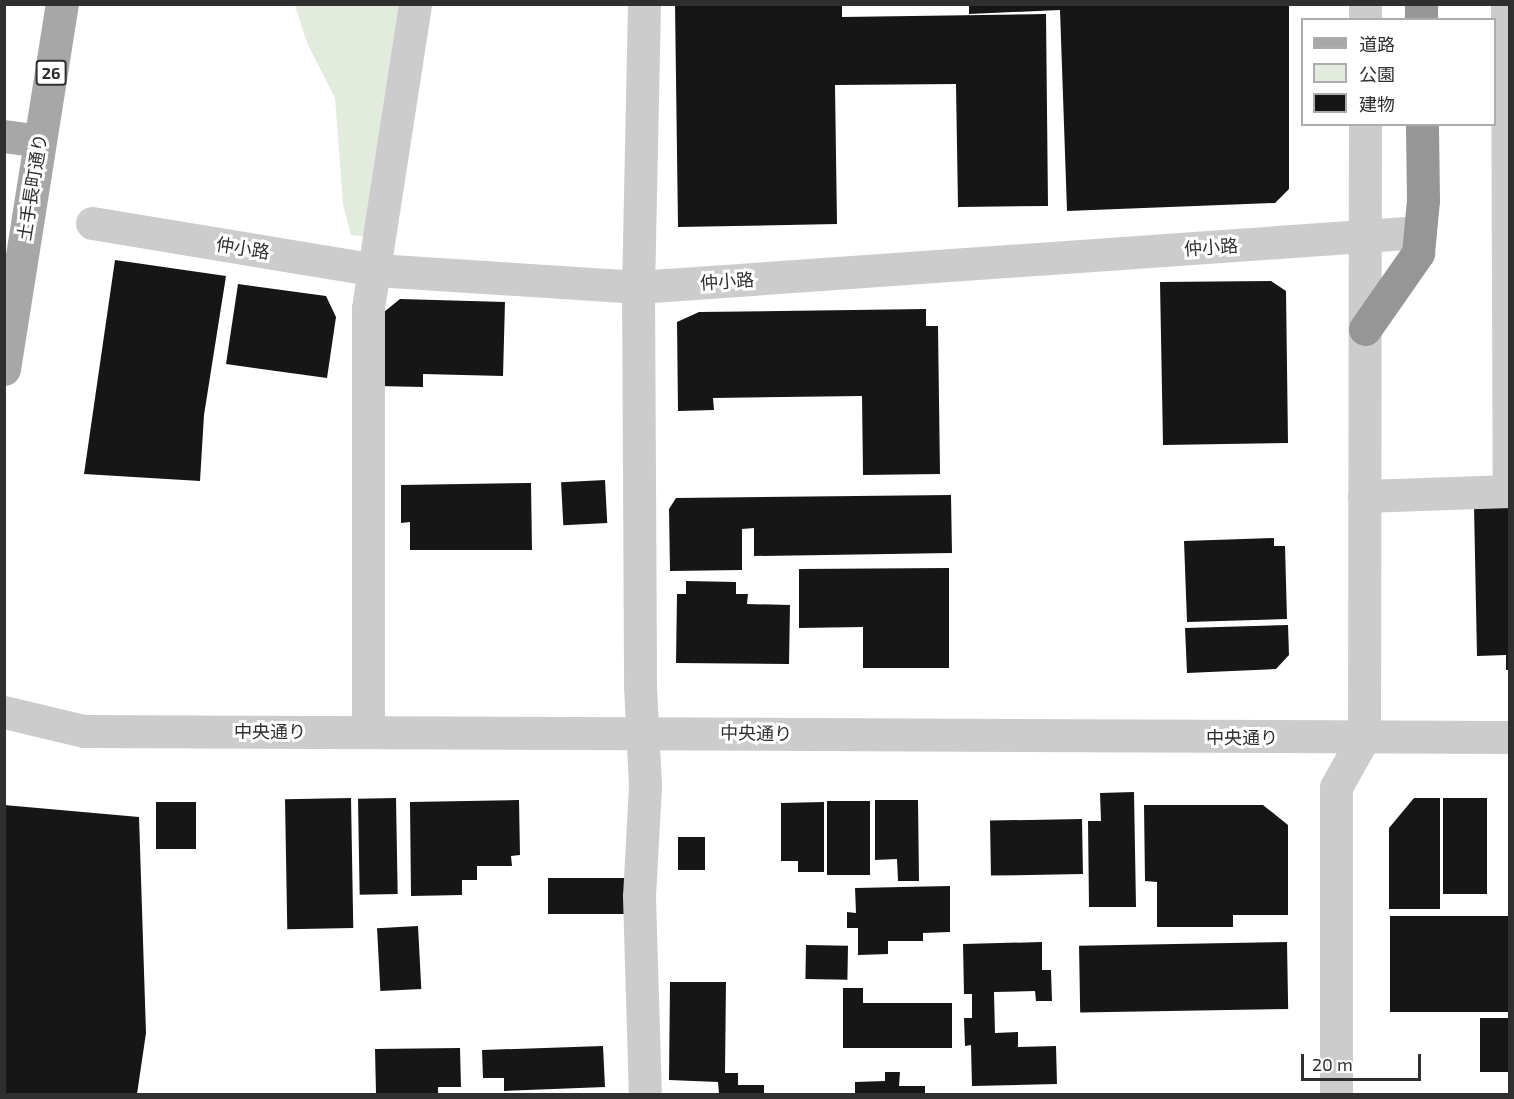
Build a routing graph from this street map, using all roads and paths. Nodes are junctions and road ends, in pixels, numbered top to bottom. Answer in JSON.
{"nodes":[{"id":1,"x":62,"y":4,"type":"edge"},
{"id":2,"x":415,"y":4,"type":"edge"},
{"id":3,"x":644,"y":4,"type":"edge"},
{"id":4,"x":1507,"y":4,"type":"edge"},
{"id":5,"x":1365,"y":126,"type":"edge"},
{"id":6,"x":1422,"y":126,"type":"edge"},
{"id":7,"x":4,"y":136,"type":"edge"},
{"id":8,"x":39,"y":141,"type":"junction"},
{"id":9,"x":92,"y":223,"type":"dead end"},
{"id":10,"x":1420,"y":232,"type":"junction"},
{"id":11,"x":1364,"y":237,"type":"junction"},
{"id":12,"x":376,"y":270,"type":"junction"},
{"id":13,"x":639,"y":287,"type":"junction"},
{"id":14,"x":1365,"y":329,"type":"junction"},
{"id":15,"x":4,"y":369,"type":"edge"},
{"id":16,"x":1509,"y":491,"type":"edge"},
{"id":17,"x":1365,"y":496,"type":"junction"},
{"id":18,"x":4,"y":712,"type":"edge"},
{"id":19,"x":368,"y":730,"type":"junction"},
{"id":20,"x":643,"y":732,"type":"junction"},
{"id":21,"x":1364,"y":737,"type":"junction"},
{"id":22,"x":1509,"y":737,"type":"edge"},
{"id":23,"x":645,"y":1095,"type":"edge"},
{"id":24,"x":1336,"y":1095,"type":"edge"}],
"edges":[{"from":1,"to":8,"type":"main road","name":"土手長町通り","number":"26"},
{"from":2,"to":12,"type":"street"},
{"from":3,"to":13,"type":"street"},
{"from":4,"to":16,"type":"street"},
{"from":5,"to":11,"type":"street"},
{"from":6,"to":10,"type":"highway"},
{"from":7,"to":8,"type":"main road"},
{"from":8,"to":15,"type":"main road","name":"土手長町通り"},
{"from":9,"to":12,"type":"street","name":"仲小路"},
{"from":10,"to":11,"type":"street","name":"仲小路"},
{"from":10,"to":14,"type":"highway"},
{"from":11,"to":13,"type":"street","name":"仲小路"},
{"from":11,"to":14,"type":"street"},
{"from":12,"to":13,"type":"street","name":"仲小路"},
{"from":12,"to":19,"type":"street"},
{"from":13,"to":20,"type":"street"},
{"from":14,"to":17,"type":"street"},
{"from":16,"to":17,"type":"street"},
{"from":17,"to":21,"type":"street"},
{"from":18,"to":19,"type":"street","name":"中央通り"},
{"from":19,"to":20,"type":"street","name":"中央通り"},
{"from":20,"to":21,"type":"street","name":"中央通り"},
{"from":20,"to":23,"type":"street"},
{"from":21,"to":22,"type":"street","name":"中央通り"},
{"from":21,"to":24,"type":"street"}]}
